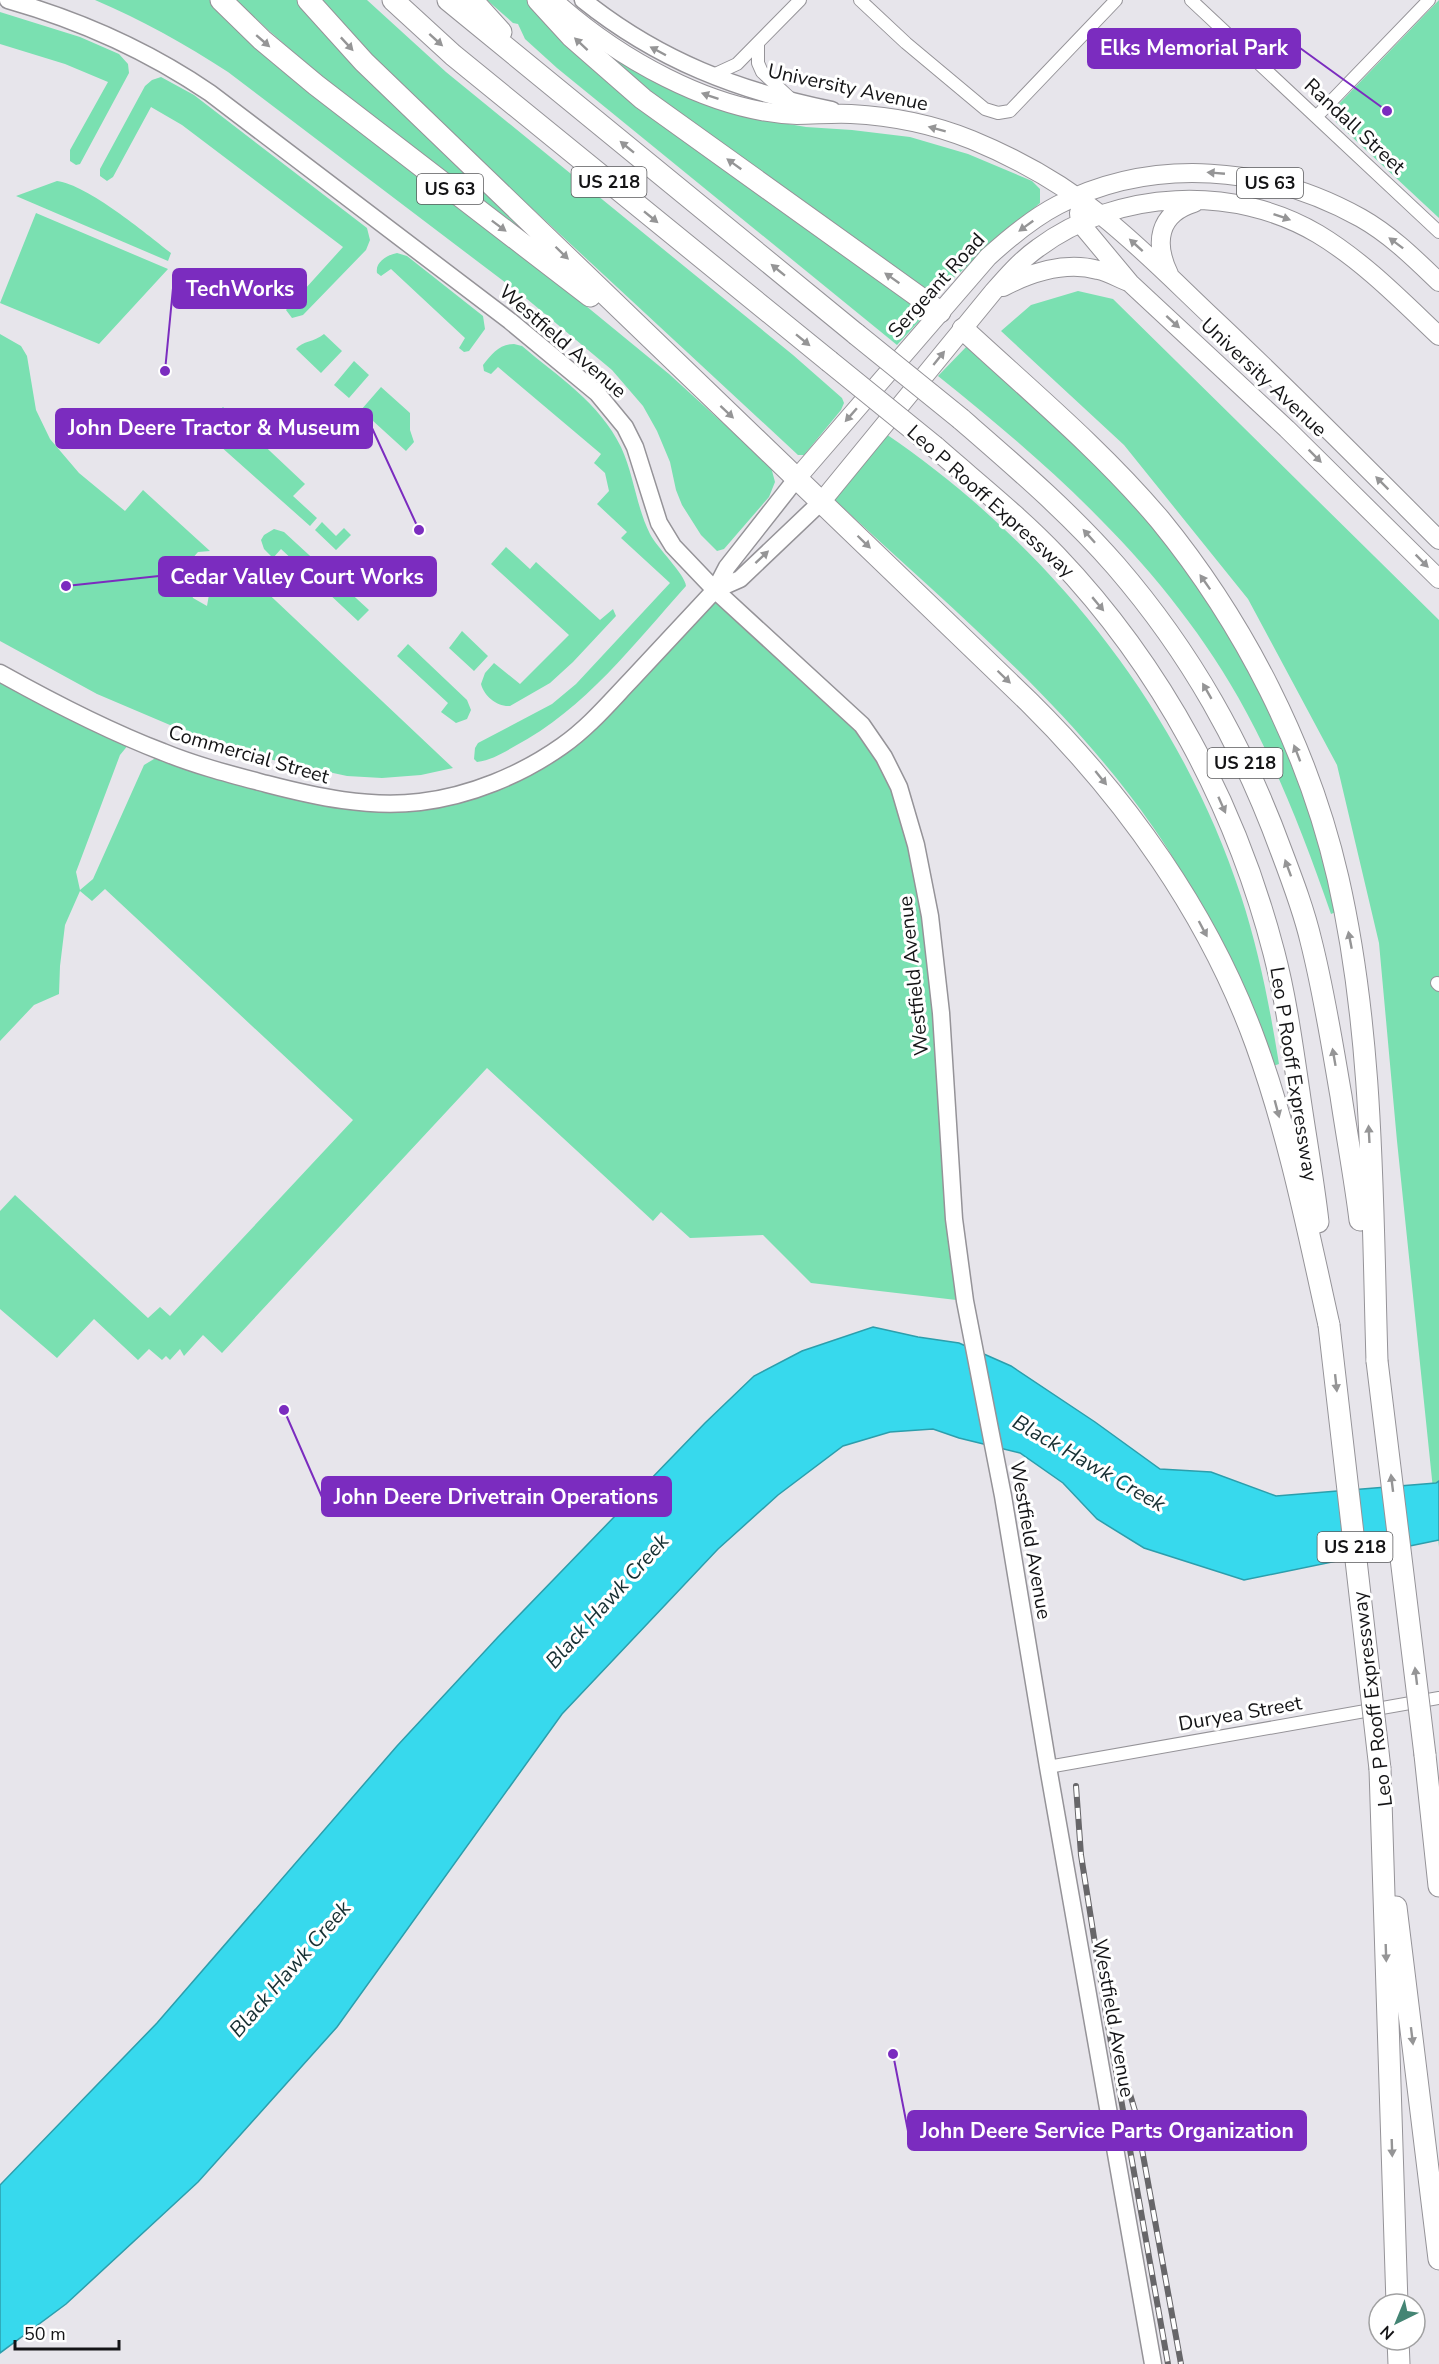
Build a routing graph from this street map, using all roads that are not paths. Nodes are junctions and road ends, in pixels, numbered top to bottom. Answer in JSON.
{"nodes":[{"id":1,"x":8,"y":0,"type":"edge"},
{"id":2,"x":221,"y":0,"type":"edge"},
{"id":3,"x":308,"y":0,"type":"edge"},
{"id":4,"x":393,"y":0,"type":"edge"},
{"id":5,"x":448,"y":0,"type":"edge"},
{"id":6,"x":472,"y":0,"type":"edge"},
{"id":7,"x":538,"y":0,"type":"edge"},
{"id":8,"x":553,"y":0,"type":"edge"},
{"id":9,"x":583,"y":0,"type":"edge"},
{"id":10,"x":800,"y":0,"type":"edge"},
{"id":11,"x":860,"y":0,"type":"edge"},
{"id":12,"x":1116,"y":0,"type":"edge"},
{"id":13,"x":1191,"y":0,"type":"edge"},
{"id":14,"x":1429,"y":0,"type":"edge"},
{"id":15,"x":759,"y":43,"type":"junction"},
{"id":16,"x":711,"y":76,"type":"junction"},
{"id":17,"x":540,"y":77,"type":"junction"},
{"id":18,"x":794,"y":102,"type":"junction"},
{"id":19,"x":850,"y":114,"type":"junction"},
{"id":20,"x":1316,"y":117,"type":"junction"},
{"id":21,"x":1076,"y":197,"type":"junction"},
{"id":22,"x":1206,"y":200,"type":"junction"},
{"id":23,"x":1101,"y":215,"type":"junction"},
{"id":24,"x":1080,"y":223,"type":"junction"},
{"id":25,"x":1439,"y":232,"type":"edge"},
{"id":26,"x":1171,"y":279,"type":"junction"},
{"id":27,"x":1439,"y":282,"type":"edge"},
{"id":28,"x":1130,"y":283,"type":"junction"},
{"id":29,"x":993,"y":292,"type":"junction"},
{"id":30,"x":940,"y":312,"type":"junction"},
{"id":31,"x":963,"y":329,"type":"junction"},
{"id":32,"x":1439,"y":336,"type":"edge"},
{"id":33,"x":685,"y":372,"type":"junction"},
{"id":34,"x":798,"y":478,"type":"junction"},
{"id":35,"x":822,"y":501,"type":"junction"},
{"id":36,"x":1439,"y":540,"type":"edge"},
{"id":37,"x":1439,"y":579,"type":"edge"},
{"id":38,"x":715,"y":590,"type":"junction"},
{"id":39,"x":0,"y":673,"type":"edge"},
{"id":40,"x":1365,"y":1195,"type":"junction"},
{"id":41,"x":1309,"y":1208,"type":"junction"},
{"id":42,"x":1439,"y":1698,"type":"edge"},
{"id":43,"x":1048,"y":1767,"type":"junction"},
{"id":44,"x":1380,"y":1769,"type":"junction"},
{"id":45,"x":1427,"y":1783,"type":"junction"},
{"id":46,"x":1439,"y":1855,"type":"edge"},
{"id":47,"x":1439,"y":1886,"type":"edge"},
{"id":48,"x":1439,"y":2259,"type":"edge"},
{"id":49,"x":1397,"y":2292,"type":"edge"},
{"id":50,"x":1153,"y":2364,"type":"edge"}],
"edges":[{"from":1,"to":38,"type":"street","name":"Westfield Avenue"},
{"from":2,"to":33,"type":"highway","number":"US 63","one_way":true},
{"from":3,"to":33,"type":"highway","one_way":true},
{"from":4,"to":41,"type":"highway","name":"Leo P Rooff Expressway","number":"US 218","one_way":true,"bridge":true},
{"from":5,"to":17,"type":"highway","name":"Leo P Rooff Expressway","number":"US 218"},
{"from":6,"to":17,"type":"highway"},
{"from":30,"to":7,"type":"highway","one_way":true},
{"from":19,"to":8,"type":"main road","one_way":true},
{"from":16,"to":9,"type":"street","name":"University Avenue","one_way":true},
{"from":10,"to":15,"type":"street"},
{"from":11,"to":12,"type":"street"},
{"from":13,"to":20,"type":"street","name":"Randall Street"},
{"from":14,"to":20,"type":"street"},
{"from":15,"to":16,"type":"street"},
{"from":15,"to":18,"type":"street"},
{"from":16,"to":18,"type":"street","name":"University Avenue"},
{"from":40,"to":17,"type":"highway","name":"Leo P Rooff Expressway","number":"US 218","one_way":true,"bridge":true},
{"from":18,"to":19,"type":"street","name":"University Avenue"},
{"from":21,"to":19,"type":"main road","name":"University Avenue","one_way":true},
{"from":20,"to":25,"type":"street","name":"Randall Street"},
{"from":21,"to":23,"type":"main road","name":"University Avenue"},
{"from":21,"to":24,"type":"main road"},
{"from":27,"to":21,"type":"main road","name":"Sergeant Road","number":"US 63","one_way":true},
{"from":21,"to":30,"type":"main road","name":"Sergeant Road","one_way":true},
{"from":22,"to":23,"type":"main road","number":"US 63"},
{"from":22,"to":26,"type":"main road"},
{"from":22,"to":32,"type":"main road","number":"US 63","one_way":true},
{"from":23,"to":24,"type":"main road","number":"US 63"},
{"from":26,"to":23,"type":"main road","name":"University Avenue","one_way":true},
{"from":24,"to":28,"type":"main road","name":"University Avenue"},
{"from":24,"to":29,"type":"main road","number":"US 63"},
{"from":36,"to":26,"type":"main road","name":"University Avenue","one_way":true},
{"from":28,"to":29,"type":"main road"},
{"from":28,"to":37,"type":"main road","name":"University Avenue","one_way":true},
{"from":29,"to":31,"type":"main road","number":"US 63"},
{"from":30,"to":31,"type":"main road"},
{"from":30,"to":34,"type":"main road","name":"Sergeant Road","one_way":true},
{"from":35,"to":31,"type":"main road","number":"US 63","one_way":true},
{"from":40,"to":31,"type":"highway","one_way":true},
{"from":33,"to":34,"type":"highway","number":"US 63","one_way":true},
{"from":34,"to":35,"type":"highway","number":"US 63"},
{"from":34,"to":38,"type":"street"},
{"from":38,"to":35,"type":"street","one_way":true},
{"from":35,"to":41,"type":"highway","one_way":true},
{"from":38,"to":39,"type":"street","name":"Commercial Street"},
{"from":38,"to":43,"type":"street","name":"Westfield Avenue"},
{"from":45,"to":40,"type":"highway","number":"US 218","one_way":true,"bridge":true},
{"from":41,"to":44,"type":"highway","name":"Leo P Rooff Expressway","number":"US 218","one_way":true,"bridge":true},
{"from":42,"to":43,"type":"street","name":"Duryea Street"},
{"from":43,"to":50,"type":"street","name":"Westfield Avenue"},
{"from":44,"to":48,"type":"highway","name":"Leo P Rooff Expressway","number":"US 218","one_way":true},
{"from":44,"to":49,"type":"highway","one_way":true},
{"from":45,"to":46,"type":"highway"},
{"from":45,"to":47,"type":"highway","number":"US 218"}]}
